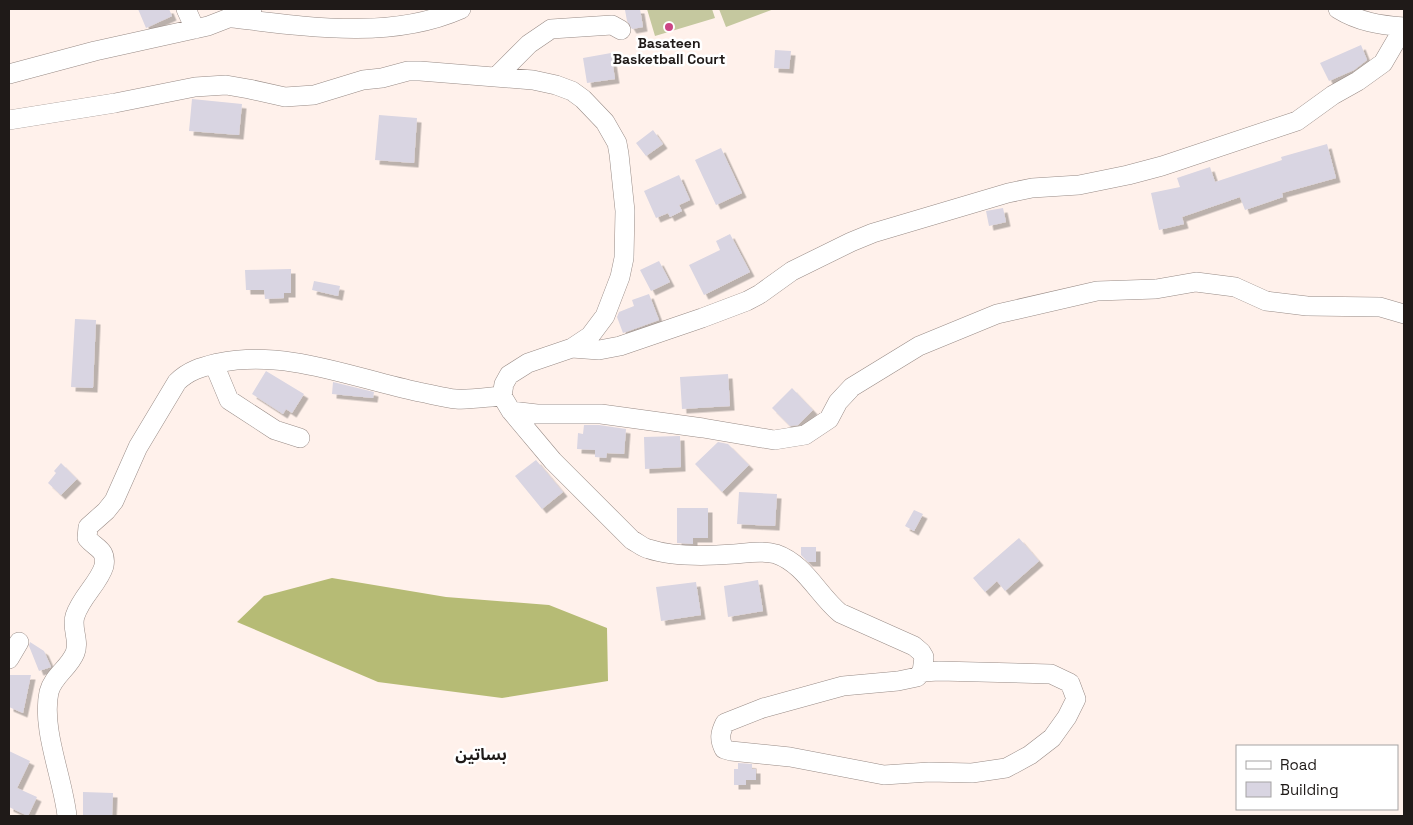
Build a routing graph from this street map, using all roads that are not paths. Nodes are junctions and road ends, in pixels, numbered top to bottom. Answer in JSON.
{"nodes":[{"id":1,"x":186,"y":9,"type":"edge"},
{"id":2,"x":252,"y":9,"type":"edge"},
{"id":3,"x":461,"y":9,"type":"edge"},
{"id":4,"x":1338,"y":9,"type":"edge"},
{"id":5,"x":230,"y":18,"type":"junction"},
{"id":6,"x":1404,"y":27,"type":"edge"},
{"id":7,"x":195,"y":29,"type":"junction"},
{"id":8,"x":621,"y":30,"type":"dead end"},
{"id":9,"x":9,"y":74,"type":"edge"},
{"id":10,"x":496,"y":77,"type":"junction"},
{"id":11,"x":9,"y":120,"type":"edge"},
{"id":12,"x":1404,"y":314,"type":"edge"},
{"id":13,"x":572,"y":348,"type":"junction"},
{"id":14,"x":214,"y":364,"type":"junction"},
{"id":15,"x":506,"y":403,"type":"junction"},
{"id":16,"x":300,"y":438,"type":"dead end"},
{"id":17,"x":20,"y":642,"type":"dead end"},
{"id":18,"x":9,"y":659,"type":"edge"},
{"id":19,"x":922,"y":672,"type":"junction"},
{"id":20,"x":67,"y":816,"type":"edge"}],
"edges":[{"from":1,"to":7,"type":"street"},
{"from":2,"to":5,"type":"street"},
{"from":3,"to":5,"type":"street"},
{"from":4,"to":6,"type":"street"},
{"from":5,"to":7,"type":"street"},
{"from":6,"to":13,"type":"street"},
{"from":7,"to":9,"type":"street"},
{"from":8,"to":10,"type":"street"},
{"from":10,"to":11,"type":"street"},
{"from":10,"to":13,"type":"street"},
{"from":12,"to":15,"type":"street"},
{"from":13,"to":15,"type":"street"},
{"from":14,"to":15,"type":"street"},
{"from":14,"to":16,"type":"street"},
{"from":14,"to":20,"type":"street"},
{"from":15,"to":19,"type":"street"},
{"from":17,"to":18,"type":"street"},
{"from":19,"to":19,"type":"street"}]}
